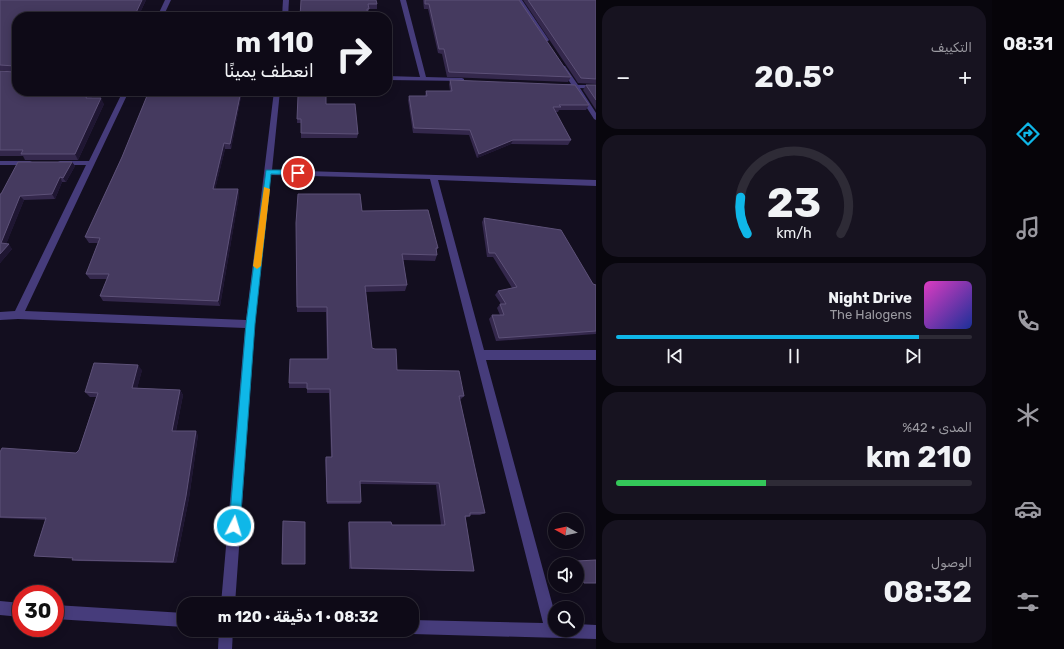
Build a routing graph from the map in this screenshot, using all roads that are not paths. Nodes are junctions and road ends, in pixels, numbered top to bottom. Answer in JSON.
{"nodes":[{"id":1,"x":168,"y":0,"type":"edge"},
{"id":2,"x":286,"y":0,"type":"edge"},
{"id":3,"x":403,"y":0,"type":"edge"},
{"id":4,"x":519,"y":0,"type":"edge"},
{"id":5,"x":162,"y":12,"type":"edge"},
{"id":6,"x":285,"y":12,"type":"edge"},
{"id":7,"x":550,"y":47,"type":"edge"},
{"id":8,"x":559,"y":60,"type":"edge"},
{"id":9,"x":392,"y":78,"type":"edge"},
{"id":10,"x":423,"y":78,"type":"junction"},
{"id":11,"x":469,"y":81,"type":"edge"},
{"id":12,"x":554,"y":85,"type":"edge"},
{"id":13,"x":576,"y":86,"type":"junction"},
{"id":14,"x":596,"y":87,"type":"edge"},
{"id":15,"x":124,"y":96,"type":"edge"},
{"id":16,"x":276,"y":96,"type":"edge"},
{"id":17,"x":596,"y":118,"type":"edge"},
{"id":18,"x":0,"y":163,"type":"edge"},
{"id":19,"x":38,"y":163,"type":"edge"},
{"id":20,"x":54,"y":163,"type":"edge"},
{"id":21,"x":92,"y":163,"type":"junction"},
{"id":22,"x":268,"y":172,"type":"junction"},
{"id":23,"x":433,"y":177,"type":"junction"},
{"id":24,"x":596,"y":183,"type":"edge"},
{"id":25,"x":18,"y":314,"type":"junction"},
{"id":26,"x":0,"y":316,"type":"edge"},
{"id":27,"x":250,"y":324,"type":"junction"},
{"id":28,"x":480,"y":355,"type":"junction"},
{"id":29,"x":596,"y":355,"type":"edge"},
{"id":30,"x":229,"y":597,"type":"edge"},
{"id":31,"x":0,"y":608,"type":"edge"},
{"id":32,"x":12,"y":609,"type":"edge"},
{"id":33,"x":64,"y":613,"type":"edge"},
{"id":34,"x":548,"y":615,"type":"edge"},
{"id":35,"x":177,"y":620,"type":"edge"},
{"id":36,"x":419,"y":627,"type":"edge"},
{"id":37,"x":548,"y":630,"type":"edge"},
{"id":38,"x":584,"y":631,"type":"edge"},
{"id":39,"x":596,"y":632,"type":"edge"},
{"id":40,"x":225,"y":637,"type":"edge"},
{"id":41,"x":224,"y":649,"type":"edge"}],
"edges":[{"from":1,"to":5,"type":"street"},
{"from":2,"to":6,"type":"street"},
{"from":3,"to":10,"type":"street"},
{"from":4,"to":7,"type":"street"},
{"from":8,"to":13,"type":"street"},
{"from":9,"to":10,"type":"street"},
{"from":10,"to":11,"type":"street"},
{"from":12,"to":13,"type":"street"},
{"from":13,"to":14,"type":"street"},
{"from":13,"to":17,"type":"street"},
{"from":15,"to":21,"type":"street"},
{"from":16,"to":22,"type":"street"},
{"from":18,"to":19,"type":"street"},
{"from":20,"to":21,"type":"street"},
{"from":21,"to":25,"type":"street"},
{"from":22,"to":23,"type":"street"},
{"from":22,"to":27,"type":"street"},
{"from":23,"to":24,"type":"street"},
{"from":23,"to":28,"type":"street"},
{"from":25,"to":26,"type":"street"},
{"from":25,"to":27,"type":"street"},
{"from":27,"to":30,"type":"street"},
{"from":28,"to":29,"type":"street"},
{"from":28,"to":34,"type":"street"},
{"from":31,"to":32,"type":"street"},
{"from":33,"to":35,"type":"street"},
{"from":36,"to":37,"type":"street"},
{"from":38,"to":39,"type":"street"},
{"from":40,"to":41,"type":"street"}]}
